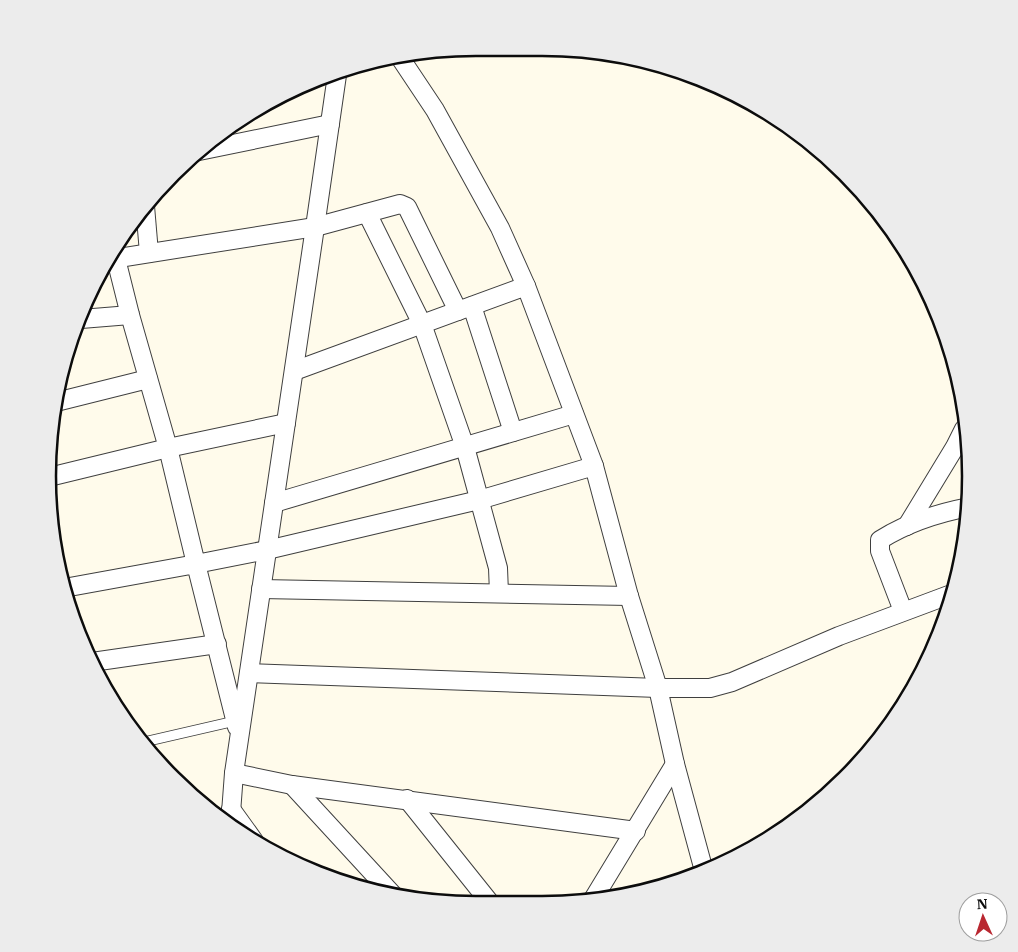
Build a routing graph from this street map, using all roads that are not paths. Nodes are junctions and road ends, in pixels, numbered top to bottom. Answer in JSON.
{"nodes":[{"id":1,"x":403,"y":63,"type":"edge"},
{"id":2,"x":336,"y":81,"type":"edge"},
{"id":3,"x":330,"y":124,"type":"junction"},
{"id":4,"x":214,"y":148,"type":"edge"},
{"id":5,"x":367,"y":213,"type":"junction"},
{"id":6,"x":146,"y":216,"type":"edge"},
{"id":7,"x":316,"y":227,"type":"junction"},
{"id":8,"x":149,"y":253,"type":"junction"},
{"id":9,"x":117,"y":258,"type":"edge"},
{"id":10,"x":113,"y":265,"type":"edge"},
{"id":11,"x":526,"y":286,"type":"junction"},
{"id":12,"x":465,"y":308,"type":"junction"},
{"id":13,"x":130,"y":315,"type":"junction"},
{"id":14,"x":87,"y":319,"type":"edge"},
{"id":15,"x":422,"y":324,"type":"junction"},
{"id":16,"x":294,"y":371,"type":"junction"},
{"id":17,"x":148,"y":379,"type":"junction"},
{"id":18,"x":63,"y":400,"type":"edge"},
{"id":19,"x":574,"y":414,"type":"junction"},
{"id":20,"x":286,"y":423,"type":"junction"},
{"id":21,"x":514,"y":432,"type":"junction"},
{"id":22,"x":960,"y":437,"type":"edge"},
{"id":23,"x":465,"y":446,"type":"junction"},
{"id":24,"x":168,"y":448,"type":"junction"},
{"id":25,"x":594,"y":466,"type":"junction"},
{"id":26,"x":56,"y":475,"type":"edge"},
{"id":27,"x":479,"y":500,"type":"junction"},
{"id":28,"x":274,"y":503,"type":"junction"},
{"id":29,"x":960,"y":509,"type":"edge"},
{"id":30,"x":907,"y":526,"type":"junction"},
{"id":31,"x":267,"y":550,"type":"junction"},
{"id":32,"x":196,"y":564,"type":"junction"},
{"id":33,"x":72,"y":587,"type":"edge"},
{"id":34,"x":261,"y":589,"type":"junction"},
{"id":35,"x":499,"y":593,"type":"junction"},
{"id":36,"x":629,"y":596,"type":"junction"},
{"id":37,"x":943,"y":597,"type":"edge"},
{"id":38,"x":903,"y":611,"type":"junction"},
{"id":39,"x":217,"y":644,"type":"junction"},
{"id":40,"x":99,"y":661,"type":"edge"},
{"id":41,"x":249,"y":673,"type":"junction"},
{"id":42,"x":658,"y":688,"type":"junction"},
{"id":43,"x":237,"y":729,"type":"junction"},
{"id":44,"x":150,"y":741,"type":"edge"},
{"id":45,"x":675,"y":764,"type":"junction"},
{"id":46,"x":234,"y":773,"type":"junction"},
{"id":47,"x":292,"y":785,"type":"junction"},
{"id":48,"x":407,"y":799,"type":"junction"},
{"id":49,"x":230,"y":817,"type":"edge"},
{"id":50,"x":636,"y":830,"type":"junction"},
{"id":51,"x":702,"y":864,"type":"edge"},
{"id":52,"x":384,"y":886,"type":"edge"},
{"id":53,"x":598,"y":892,"type":"edge"},
{"id":54,"x":485,"y":896,"type":"edge"}],
"edges":[{"from":1,"to":11,"type":"street"},
{"from":2,"to":3,"type":"street"},
{"from":3,"to":4,"type":"street"},
{"from":3,"to":7,"type":"street"},
{"from":5,"to":7,"type":"street"},
{"from":5,"to":12,"type":"street"},
{"from":5,"to":15,"type":"street"},
{"from":6,"to":8,"type":"street"},
{"from":7,"to":8,"type":"street"},
{"from":7,"to":16,"type":"street"},
{"from":8,"to":9,"type":"street"},
{"from":10,"to":13,"type":"street"},
{"from":11,"to":12,"type":"street"},
{"from":11,"to":19,"type":"street"},
{"from":12,"to":15,"type":"street"},
{"from":12,"to":21,"type":"street"},
{"from":13,"to":14,"type":"street"},
{"from":13,"to":17,"type":"street"},
{"from":15,"to":16,"type":"street"},
{"from":15,"to":23,"type":"street"},
{"from":16,"to":20,"type":"street"},
{"from":17,"to":18,"type":"street"},
{"from":17,"to":24,"type":"street"},
{"from":19,"to":21,"type":"street"},
{"from":19,"to":25,"type":"street"},
{"from":20,"to":24,"type":"street"},
{"from":20,"to":28,"type":"street"},
{"from":21,"to":23,"type":"street"},
{"from":22,"to":30,"type":"street"},
{"from":23,"to":27,"type":"street"},
{"from":23,"to":28,"type":"street"},
{"from":24,"to":26,"type":"street"},
{"from":24,"to":32,"type":"street"},
{"from":25,"to":27,"type":"street"},
{"from":25,"to":36,"type":"street"},
{"from":27,"to":31,"type":"street"},
{"from":27,"to":35,"type":"street"},
{"from":28,"to":31,"type":"street"},
{"from":29,"to":30,"type":"street"},
{"from":30,"to":38,"type":"street"},
{"from":31,"to":32,"type":"street"},
{"from":31,"to":34,"type":"street"},
{"from":32,"to":33,"type":"street"},
{"from":32,"to":39,"type":"street"},
{"from":34,"to":35,"type":"street"},
{"from":34,"to":41,"type":"street"},
{"from":35,"to":36,"type":"street"},
{"from":36,"to":42,"type":"street"},
{"from":37,"to":38,"type":"street"},
{"from":38,"to":42,"type":"street"},
{"from":39,"to":40,"type":"street"},
{"from":39,"to":43,"type":"street"},
{"from":41,"to":42,"type":"street"},
{"from":41,"to":43,"type":"street"},
{"from":42,"to":45,"type":"street"},
{"from":43,"to":44,"type":"lane"},
{"from":43,"to":46,"type":"street"},
{"from":45,"to":50,"type":"street"},
{"from":45,"to":51,"type":"street"},
{"from":46,"to":47,"type":"street"},
{"from":46,"to":49,"type":"street"},
{"from":47,"to":48,"type":"street"},
{"from":47,"to":52,"type":"street"},
{"from":48,"to":50,"type":"street"},
{"from":48,"to":54,"type":"street"},
{"from":50,"to":53,"type":"street"}]}
